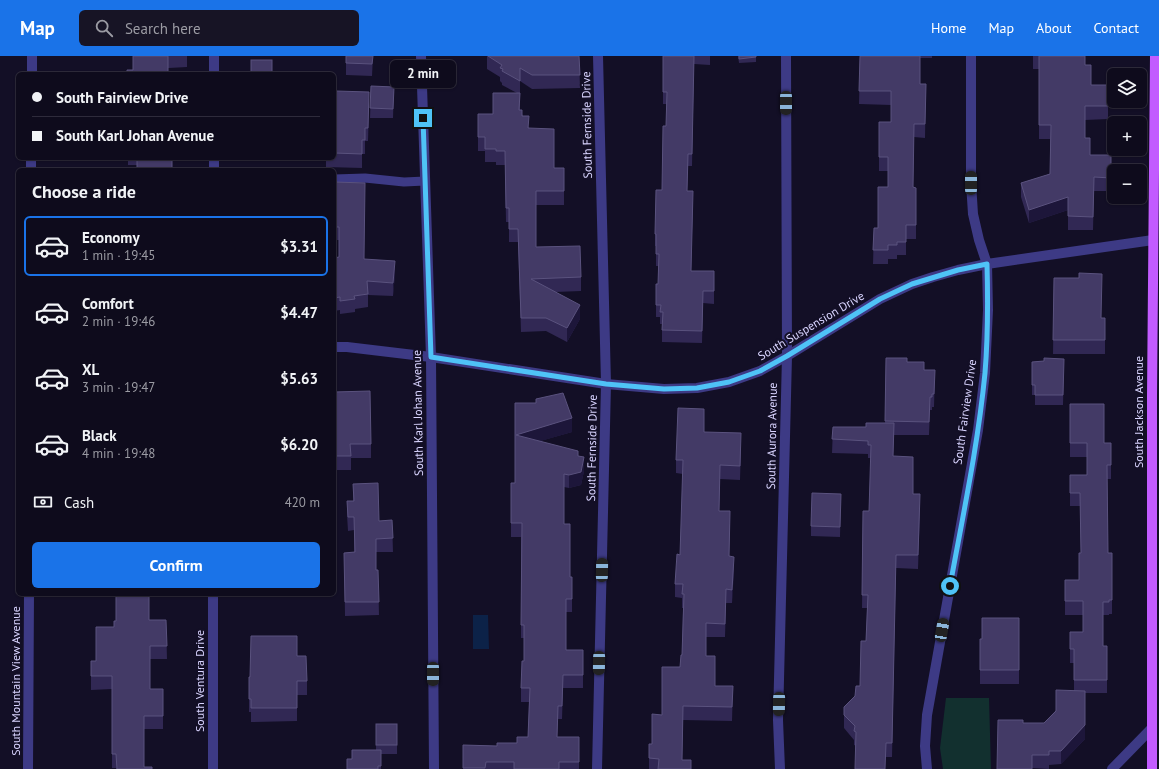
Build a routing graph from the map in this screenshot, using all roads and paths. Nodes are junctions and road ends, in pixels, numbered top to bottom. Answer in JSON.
{"nodes":[{"id":1,"x":32,"y":56,"type":"edge"},
{"id":2,"x":214,"y":56,"type":"edge"},
{"id":3,"x":421,"y":56,"type":"edge"},
{"id":4,"x":598,"y":56,"type":"edge"},
{"id":5,"x":786,"y":56,"type":"edge"},
{"id":6,"x":971,"y":56,"type":"edge"},
{"id":7,"x":1155,"y":56,"type":"edge"},
{"id":8,"x":32,"y":72,"type":"edge"},
{"id":9,"x":214,"y":72,"type":"edge"},
{"id":10,"x":336,"y":179,"type":"edge"},
{"id":11,"x":425,"y":181,"type":"junction"},
{"id":12,"x":1153,"y":240,"type":"junction"},
{"id":13,"x":987,"y":264,"type":"junction"},
{"id":14,"x":336,"y":347,"type":"edge"},
{"id":15,"x":787,"y":356,"type":"junction"},
{"id":16,"x":431,"y":357,"type":"junction"},
{"id":17,"x":606,"y":384,"type":"junction"},
{"id":18,"x":1156,"y":397,"type":"edge"},
{"id":19,"x":29,"y":596,"type":"edge"},
{"id":20,"x":213,"y":596,"type":"edge"},
{"id":21,"x":1152,"y":728,"type":"junction"},
{"id":22,"x":28,"y":769,"type":"edge"},
{"id":23,"x":213,"y":769,"type":"edge"},
{"id":24,"x":434,"y":769,"type":"edge"},
{"id":25,"x":597,"y":769,"type":"edge"},
{"id":26,"x":780,"y":769,"type":"edge"},
{"id":27,"x":928,"y":769,"type":"edge"},
{"id":28,"x":1112,"y":769,"type":"edge"},
{"id":29,"x":1152,"y":769,"type":"edge"}],
"edges":[{"from":1,"to":8,"type":"street"},
{"from":2,"to":9,"type":"street"},
{"from":3,"to":11,"type":"street","name":"South Karl Johan Avenue"},
{"from":4,"to":17,"type":"street","name":"South Fernside Drive"},
{"from":5,"to":15,"type":"street","name":"South Aurora Avenue"},
{"from":6,"to":13,"type":"street","name":"South Fairview Drive"},
{"from":7,"to":12,"type":"main road","name":"South Jackson Avenue"},
{"from":10,"to":11,"type":"lane"},
{"from":11,"to":16,"type":"street","name":"South Karl Johan Avenue"},
{"from":12,"to":13,"type":"street","name":"South Suspension Drive"},
{"from":12,"to":18,"type":"main road","name":"South Jackson Avenue"},
{"from":13,"to":15,"type":"street","name":"South Suspension Drive"},
{"from":13,"to":27,"type":"street","name":"South Fairview Drive"},
{"from":14,"to":16,"type":"street","name":"South Suspension Drive"},
{"from":15,"to":17,"type":"street","name":"South Suspension Drive"},
{"from":15,"to":26,"type":"street","name":"South Aurora Avenue"},
{"from":16,"to":17,"type":"street","name":"South Suspension Drive"},
{"from":16,"to":24,"type":"street","name":"South Karl Johan Avenue"},
{"from":17,"to":25,"type":"street","name":"South Fernside Drive"},
{"from":18,"to":21,"type":"main road","name":"South Jackson Avenue"},
{"from":19,"to":22,"type":"street","name":"South Mountain View Avenue"},
{"from":20,"to":23,"type":"street","name":"South Ventura Drive"},
{"from":21,"to":28,"type":"street"},
{"from":21,"to":29,"type":"main road","name":"South Jackson Avenue"}]}
